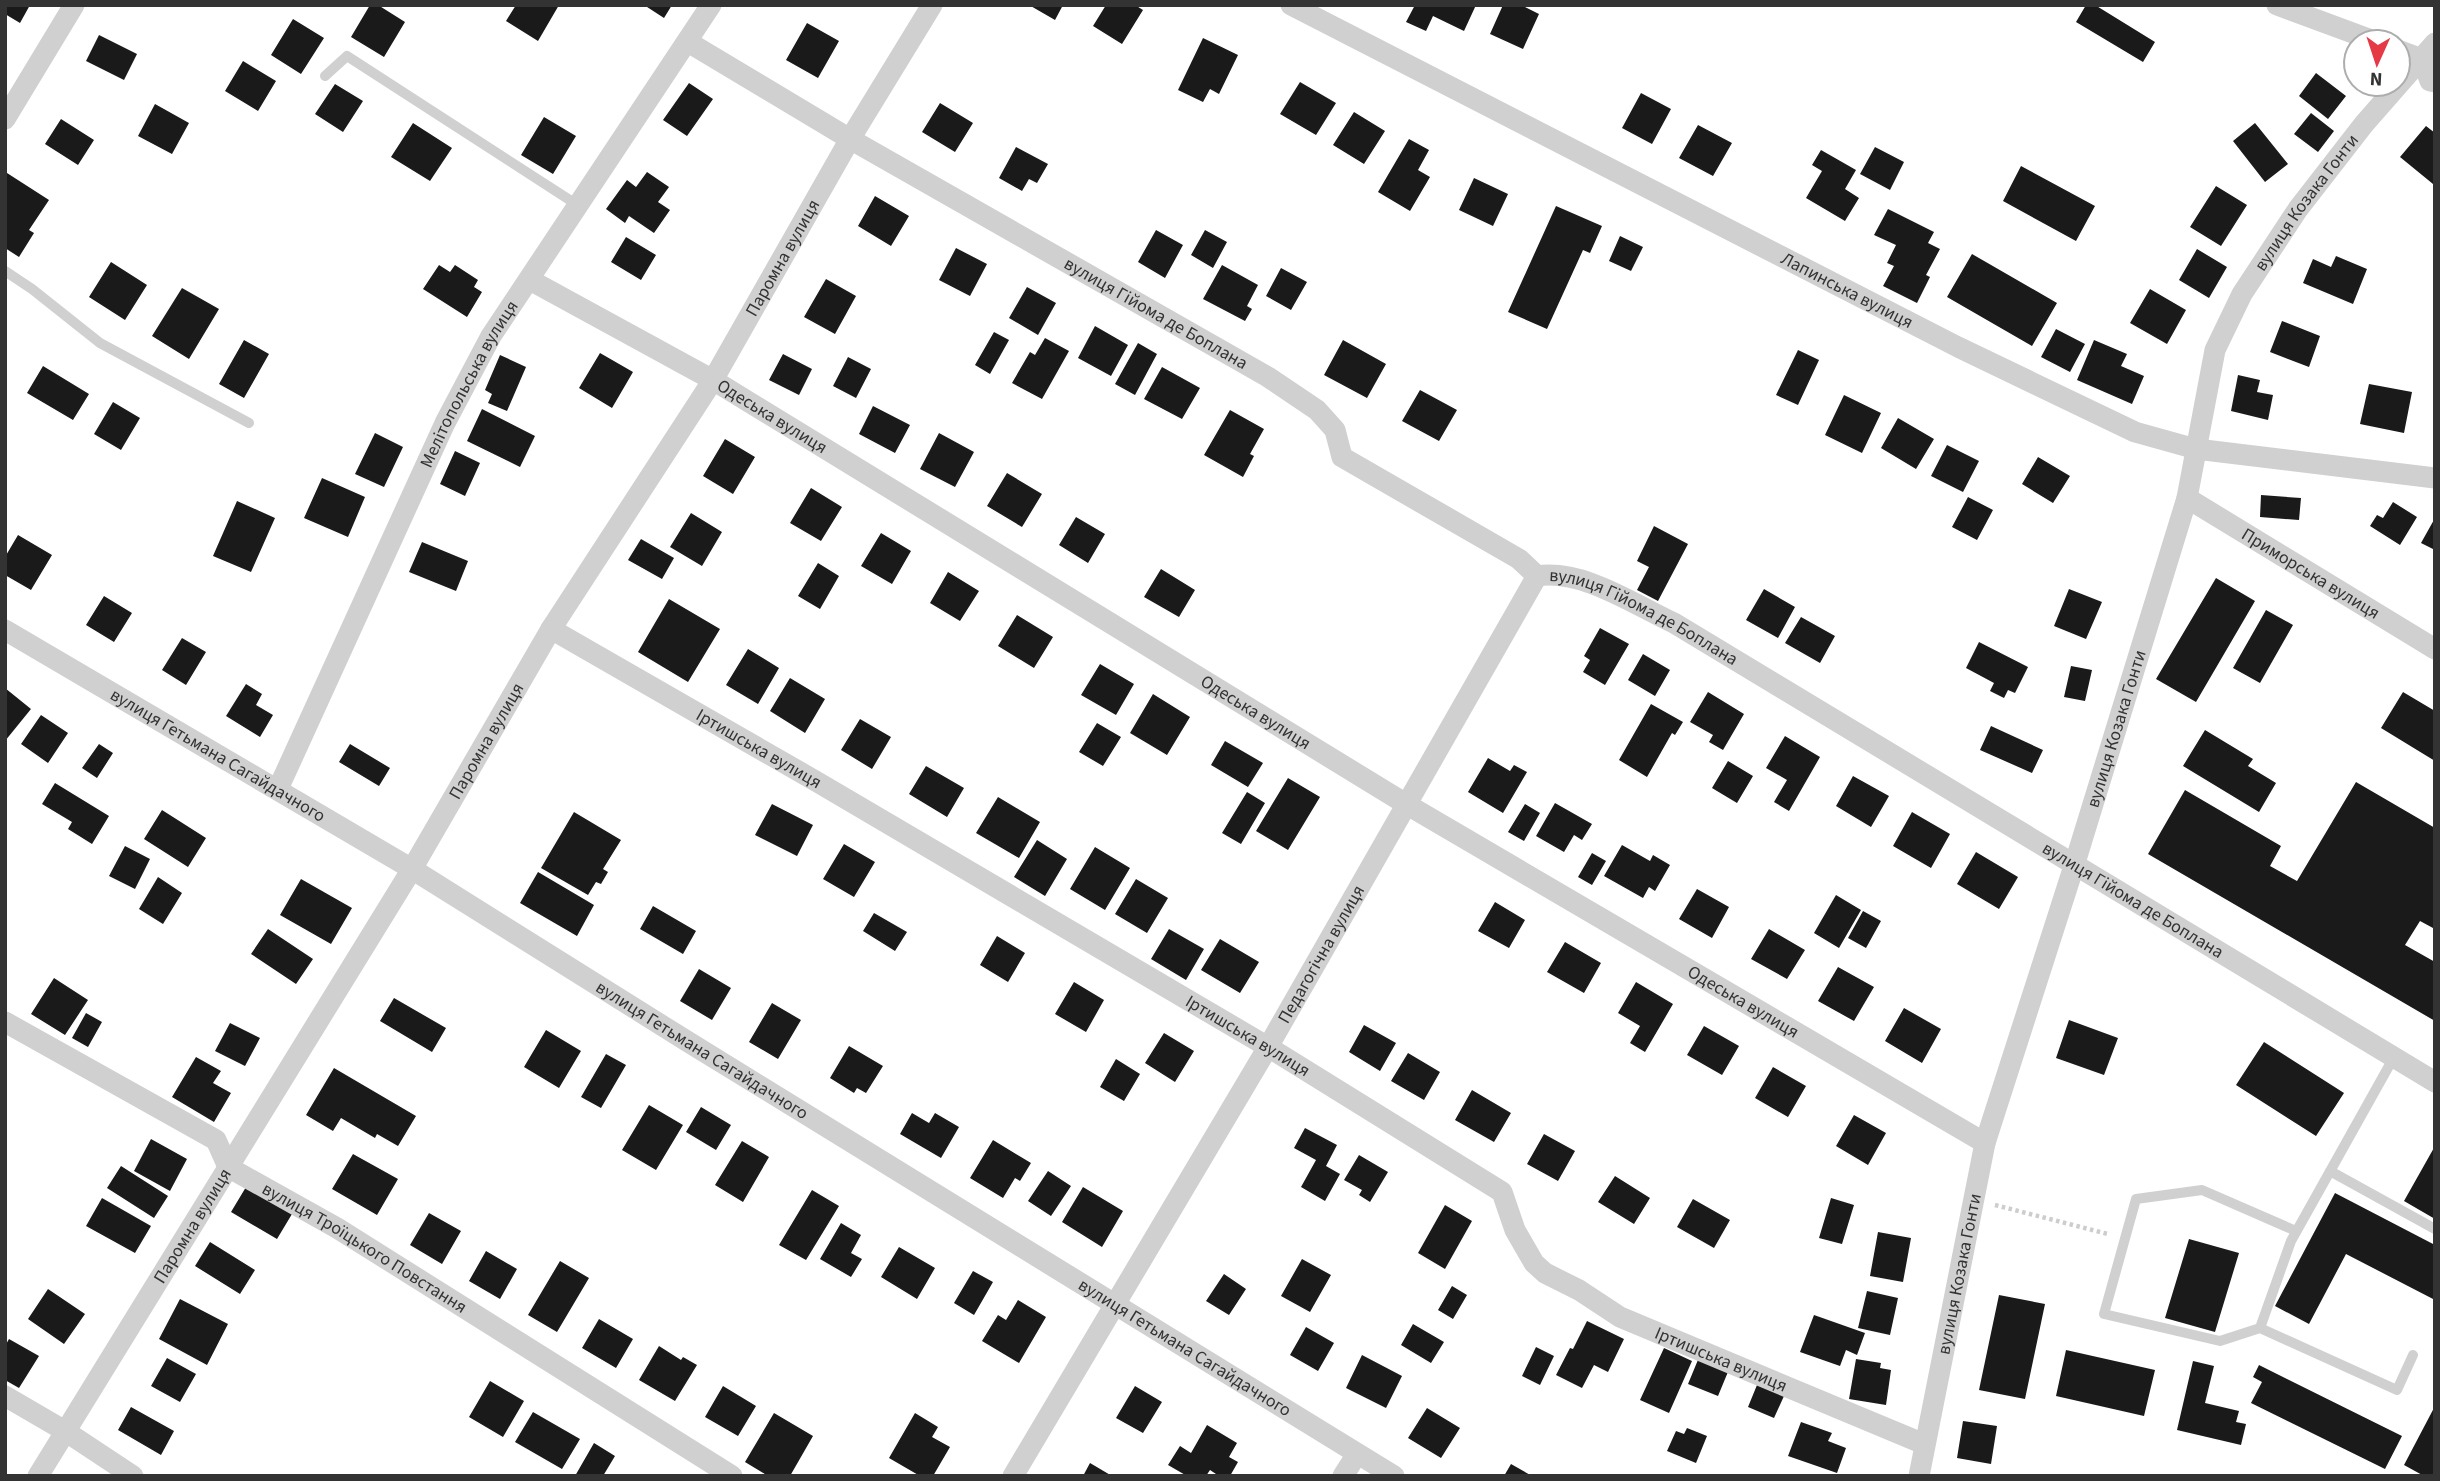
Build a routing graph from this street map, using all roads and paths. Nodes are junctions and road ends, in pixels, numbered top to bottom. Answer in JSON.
{"nodes":[{"id":1,"x":74,"y":5,"type":"edge"},
{"id":2,"x":711,"y":5,"type":"edge"},
{"id":3,"x":932,"y":5,"type":"edge"},
{"id":4,"x":1292,"y":5,"type":"edge"},
{"id":5,"x":2277,"y":5,"type":"edge"},
{"id":6,"x":2342,"y":29,"type":"edge"},
{"id":7,"x":688,"y":42,"type":"junction"},
{"id":8,"x":2429,"y":51,"type":"edge"},
{"id":9,"x":325,"y":76,"type":"dead end"},
{"id":10,"x":2435,"y":82,"type":"edge"},
{"id":11,"x":5,"y":119,"type":"edge"},
{"id":12,"x":850,"y":139,"type":"junction"},
{"id":13,"x":579,"y":206,"type":"junction"},
{"id":14,"x":5,"y":271,"type":"edge"},
{"id":15,"x":530,"y":279,"type":"junction"},
{"id":16,"x":713,"y":380,"type":"junction"},
{"id":17,"x":249,"y":424,"type":"dead end"},
{"id":18,"x":2196,"y":449,"type":"junction"},
{"id":19,"x":2435,"y":478,"type":"edge"},
{"id":20,"x":2187,"y":498,"type":"junction"},
{"id":21,"x":1537,"y":576,"type":"junction"},
{"id":22,"x":5,"y":629,"type":"edge"},
{"id":23,"x":551,"y":629,"type":"junction"},
{"id":24,"x":2435,"y":649,"type":"edge"},
{"id":25,"x":278,"y":789,"type":"junction"},
{"id":26,"x":1406,"y":804,"type":"junction"},
{"id":27,"x":2074,"y":866,"type":"junction"},
{"id":28,"x":412,"y":869,"type":"junction"},
{"id":29,"x":5,"y":1022,"type":"edge"},
{"id":30,"x":1268,"y":1047,"type":"junction"},
{"id":31,"x":2394,"y":1057,"type":"junction"},
{"id":32,"x":2435,"y":1082,"type":"edge"},
{"id":33,"x":1985,"y":1143,"type":"junction"},
{"id":34,"x":228,"y":1167,"type":"junction"},
{"id":35,"x":2330,"y":1171,"type":"junction"},
{"id":36,"x":1973,"y":1199,"type":"junction"},
{"id":37,"x":2435,"y":1229,"type":"edge"},
{"id":38,"x":2296,"y":1231,"type":"junction"},
{"id":39,"x":2125,"y":1238,"type":"junction"},
{"id":40,"x":1115,"y":1304,"type":"junction"},
{"id":41,"x":2260,"y":1328,"type":"junction"},
{"id":42,"x":2413,"y":1355,"type":"dead end"},
{"id":43,"x":5,"y":1396,"type":"edge"},
{"id":44,"x":65,"y":1431,"type":"junction"},
{"id":45,"x":1924,"y":1444,"type":"junction"},
{"id":46,"x":1357,"y":1454,"type":"junction"},
{"id":47,"x":38,"y":1476,"type":"edge"},
{"id":48,"x":133,"y":1476,"type":"edge"},
{"id":49,"x":732,"y":1476,"type":"edge"},
{"id":50,"x":1013,"y":1476,"type":"edge"},
{"id":51,"x":1343,"y":1476,"type":"edge"},
{"id":52,"x":1394,"y":1476,"type":"edge"},
{"id":53,"x":1919,"y":1476,"type":"edge"}],
"edges":[{"from":1,"to":11,"type":"street"},
{"from":2,"to":7,"type":"street","name":"Мелітопольська вулиця"},
{"from":3,"to":12,"type":"street","name":"Паромна вулиця"},
{"from":4,"to":18,"type":"street","name":"Лапинська вулиця"},
{"from":5,"to":6,"type":"street"},
{"from":7,"to":12,"type":"street","name":"вулиця Гійома де Боплана"},
{"from":7,"to":13,"type":"street","name":"Мелітопольська вулиця"},
{"from":8,"to":10,"type":"street"},
{"from":8,"to":18,"type":"street","name":"вулиця Козака Гонти"},
{"from":9,"to":13,"type":"lane"},
{"from":12,"to":16,"type":"street","name":"Паромна вулиця"},
{"from":12,"to":21,"type":"street","name":"вулиця Гійома де Боплана"},
{"from":13,"to":15,"type":"street","name":"Мелітопольська вулиця"},
{"from":14,"to":17,"type":"lane"},
{"from":15,"to":16,"type":"street","name":"Одеська вулиця"},
{"from":15,"to":25,"type":"street","name":"Мелітопольська вулиця"},
{"from":16,"to":23,"type":"street","name":"Паромна вулиця"},
{"from":16,"to":26,"type":"street","name":"Одеська вулиця"},
{"from":18,"to":19,"type":"street","name":"Лапинська вулиця"},
{"from":18,"to":20,"type":"street","name":"вулиця Козака Гонти"},
{"from":20,"to":24,"type":"street","name":"Приморська вулиця"},
{"from":20,"to":27,"type":"street","name":"вулиця Козака Гонти"},
{"from":21,"to":26,"type":"street","name":"Педагогічна вулиця"},
{"from":21,"to":27,"type":"street","name":"вулиця Гійома де Боплана"},
{"from":22,"to":25,"type":"street","name":"вулиця Гетьмана Сагайдачного"},
{"from":23,"to":28,"type":"street","name":"Паромна вулиця"},
{"from":23,"to":30,"type":"street","name":"Іртишська вулиця"},
{"from":25,"to":28,"type":"street","name":"вулиця Гетьмана Сагайдачного"},
{"from":26,"to":30,"type":"street","name":"Педагогічна вулиця"},
{"from":26,"to":33,"type":"street","name":"Одеська вулиця"},
{"from":27,"to":31,"type":"street","name":"вулиця Гійома де Боплана"},
{"from":27,"to":33,"type":"street","name":"вулиця Козака Гонти"},
{"from":28,"to":34,"type":"street","name":"Паромна вулиця"},
{"from":28,"to":40,"type":"street","name":"вулиця Гетьмана Сагайдачного"},
{"from":29,"to":34,"type":"street"},
{"from":30,"to":40,"type":"street","name":"Педагогічна вулиця"},
{"from":30,"to":45,"type":"street","name":"Іртишська вулиця"},
{"from":31,"to":32,"type":"street","name":"вулиця Гійома де Боплана"},
{"from":31,"to":35,"type":"lane"},
{"from":33,"to":36,"type":"street","name":"вулиця Козака Гонти"},
{"from":34,"to":44,"type":"street","name":"Паромна вулиця"},
{"from":34,"to":49,"type":"street","name":"вулиця Троїцького Повстання"},
{"from":35,"to":37,"type":"lane"},
{"from":35,"to":38,"type":"lane"},
{"from":36,"to":39,"type":"path"},
{"from":36,"to":45,"type":"street","name":"вулиця Козака Гонти"},
{"from":38,"to":39,"type":"lane"},
{"from":38,"to":41,"type":"lane"},
{"from":39,"to":41,"type":"lane"},
{"from":40,"to":46,"type":"street","name":"вулиця Гетьмана Сагайдачного"},
{"from":40,"to":50,"type":"street","name":"Педагогічна вулиця"},
{"from":41,"to":42,"type":"lane"},
{"from":43,"to":44,"type":"street"},
{"from":44,"to":47,"type":"street","name":"Паромна вулиця"},
{"from":44,"to":48,"type":"street"},
{"from":45,"to":53,"type":"street","name":"вулиця Козака Гонти"},
{"from":46,"to":51,"type":"street"},
{"from":46,"to":52,"type":"street","name":"вулиця Гетьмана Сагайдачного"}]}
